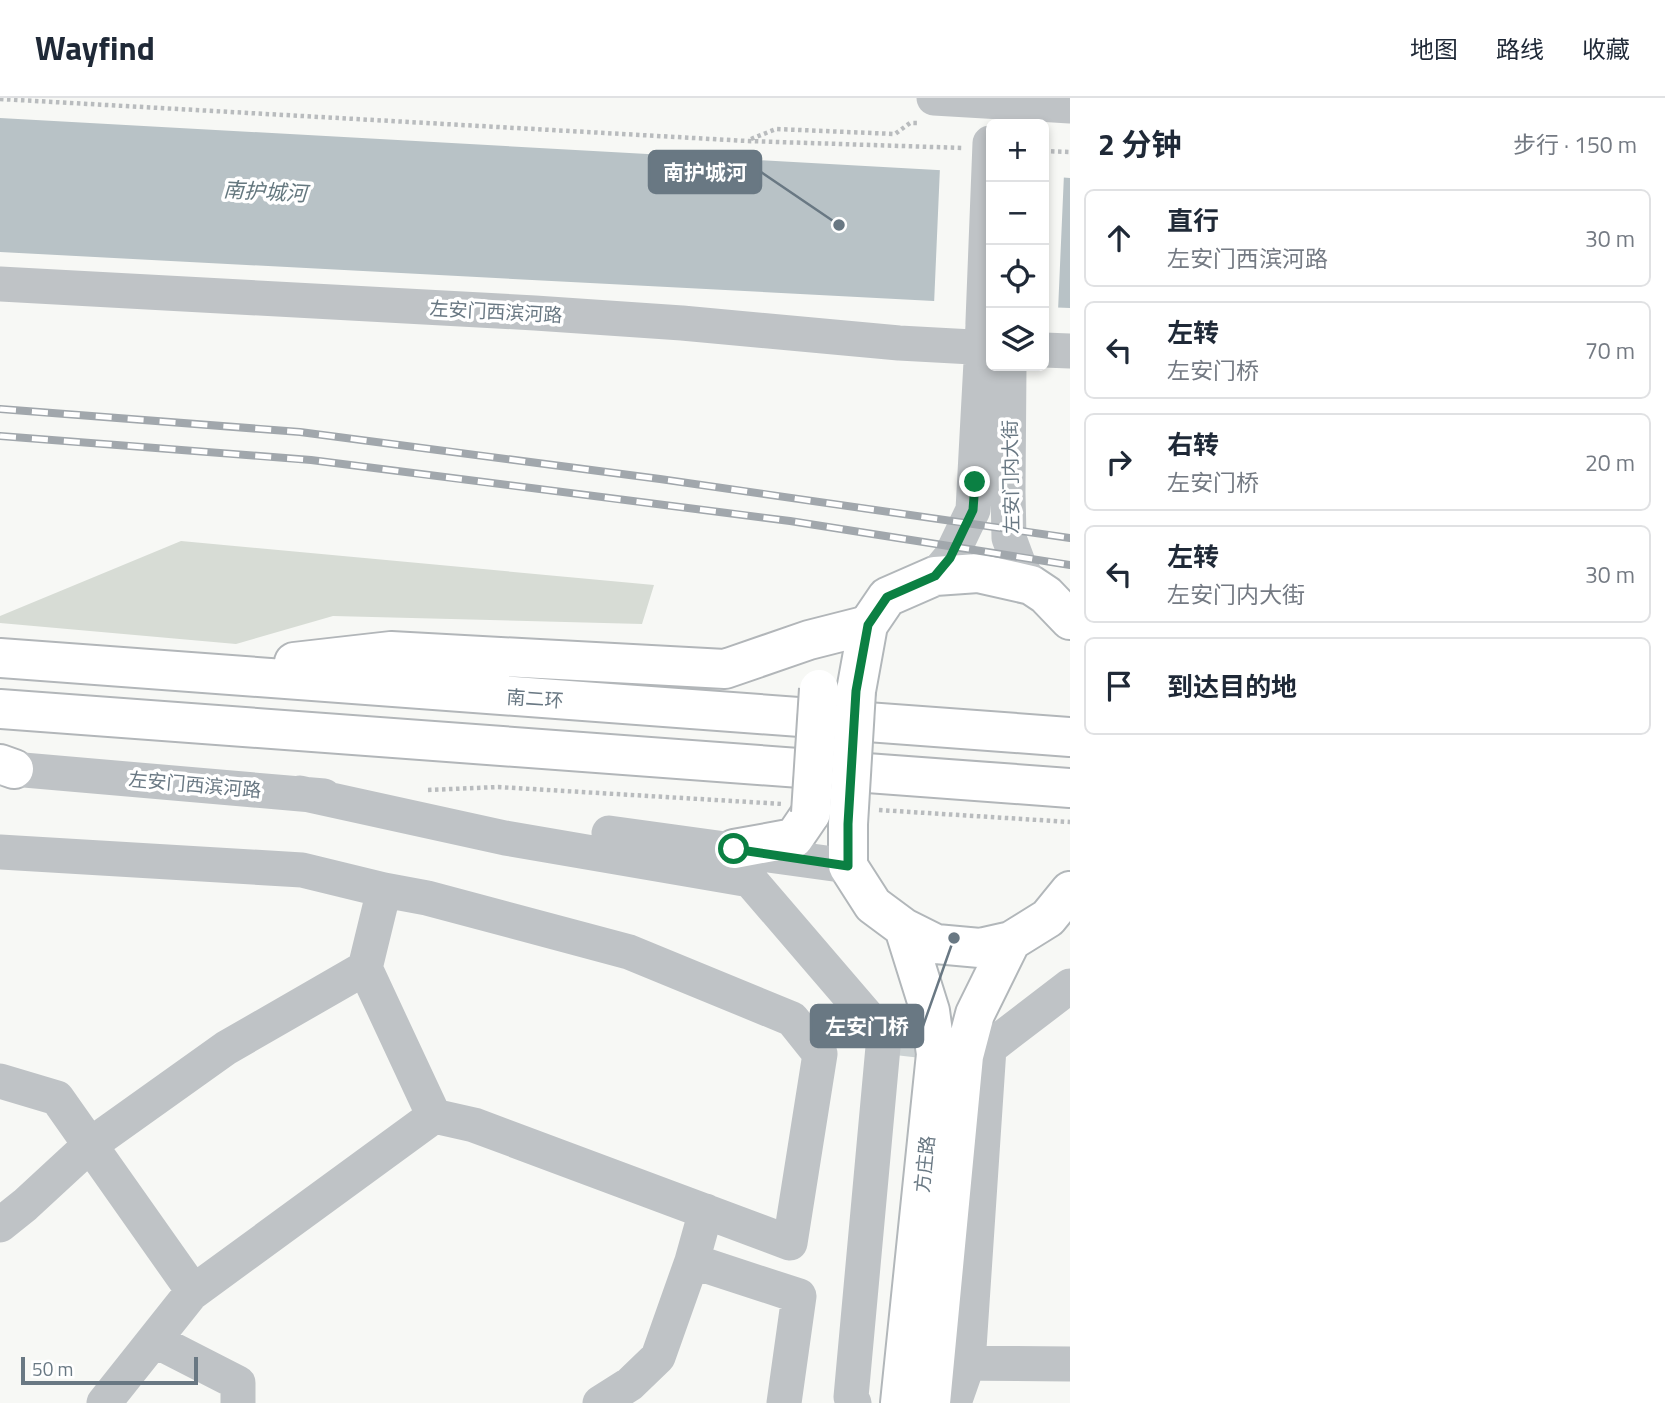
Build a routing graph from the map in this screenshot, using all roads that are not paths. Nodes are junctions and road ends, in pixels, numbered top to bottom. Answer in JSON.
{"nodes":[{"id":1,"x":1070,"y":106,"type":"edge"},
{"id":2,"x":927,"y":111,"type":"edge"},
{"id":3,"x":1001,"y":117,"type":"edge"},
{"id":4,"x":0,"y":284,"type":"edge"},
{"id":5,"x":993,"y":308,"type":"edge"},
{"id":6,"x":986,"y":345,"type":"edge"},
{"id":7,"x":1049,"y":350,"type":"edge"},
{"id":8,"x":1070,"y":351,"type":"edge"},
{"id":9,"x":988,"y":371,"type":"edge"},
{"id":10,"x":994,"y":371,"type":"edge"},
{"id":11,"x":935,"y":576,"type":"junction"},
{"id":12,"x":1031,"y":584,"type":"junction"},
{"id":13,"x":1070,"y":620,"type":"edge"},
{"id":14,"x":868,"y":625,"type":"junction"},
{"id":15,"x":0,"y":658,"type":"edge"},
{"id":16,"x":725,"y":669,"type":"junction"},
{"id":17,"x":202,"y":673,"type":"junction"},
{"id":18,"x":838,"y":690,"type":"junction"},
{"id":19,"x":0,"y":709,"type":"edge"},
{"id":20,"x":1070,"y":737,"type":"edge"},
{"id":21,"x":5,"y":767,"type":"edge"},
{"id":22,"x":1070,"y":788,"type":"edge"},
{"id":23,"x":300,"y":793,"type":"junction"},
{"id":24,"x":734,"y":849,"type":"junction"},
{"id":25,"x":0,"y":852,"type":"edge"},
{"id":26,"x":848,"y":866,"type":"junction"},
{"id":27,"x":384,"y":890,"type":"junction"},
{"id":28,"x":1070,"y":891,"type":"edge"},
{"id":29,"x":904,"y":928,"type":"junction"},
{"id":30,"x":1011,"y":941,"type":"junction"},
{"id":31,"x":365,"y":968,"type":"junction"},
{"id":32,"x":1070,"y":986,"type":"edge"},
{"id":33,"x":0,"y":1081,"type":"edge"},
{"id":34,"x":433,"y":1116,"type":"junction"},
{"id":35,"x":90,"y":1145,"type":"junction"},
{"id":36,"x":706,"y":1211,"type":"junction"},
{"id":37,"x":0,"y":1226,"type":"edge"},
{"id":38,"x":692,"y":1261,"type":"junction"},
{"id":39,"x":189,"y":1295,"type":"junction"},
{"id":40,"x":154,"y":1340,"type":"junction"},
{"id":41,"x":951,"y":1363,"type":"junction"},
{"id":42,"x":1070,"y":1364,"type":"edge"},
{"id":43,"x":104,"y":1403,"type":"edge"},
{"id":44,"x":238,"y":1403,"type":"edge"},
{"id":45,"x":600,"y":1403,"type":"edge"},
{"id":46,"x":784,"y":1403,"type":"edge"},
{"id":47,"x":854,"y":1403,"type":"edge"},
{"id":48,"x":900,"y":1403,"type":"edge"},
{"id":49,"x":931,"y":1403,"type":"edge"},
{"id":50,"x":954,"y":1403,"type":"edge"}],
"edges":[{"from":1,"to":3,"type":"street"},
{"from":2,"to":3,"type":"street"},
{"from":3,"to":5,"type":"street","bridge":true},
{"from":4,"to":6,"type":"street","name":"左安门西滨河路"},
{"from":7,"to":8,"type":"street"},
{"from":9,"to":11,"type":"street","name":"左安门内大街"},
{"from":10,"to":12,"type":"street","name":"左安门内大街"},
{"from":11,"to":12,"type":"main road"},
{"from":11,"to":14,"type":"main road"},
{"from":12,"to":13,"type":"main road"},
{"from":14,"to":16,"type":"main road"},
{"from":14,"to":18,"type":"main road"},
{"from":15,"to":17,"type":"main road","name":"南二环"},
{"from":16,"to":17,"type":"main road"},
{"from":16,"to":18,"type":"main road"},
{"from":17,"to":20,"type":"main road","name":"南二环"},
{"from":18,"to":24,"type":"main road","bridge":true},
{"from":18,"to":26,"type":"main road","bridge":true},
{"from":19,"to":22,"type":"main road"},
{"from":21,"to":23,"type":"street","name":"左安门西滨河路"},
{"from":23,"to":24,"type":"street","name":"左安门西滨河路"},
{"from":23,"to":47,"type":"street"},
{"from":24,"to":26,"type":"street","name":"左安门西滨河路"},
{"from":25,"to":27,"type":"street"},
{"from":26,"to":29,"type":"main road"},
{"from":27,"to":31,"type":"street"},
{"from":27,"to":36,"type":"street"},
{"from":28,"to":30,"type":"main road"},
{"from":29,"to":30,"type":"main road"},
{"from":29,"to":48,"type":"main road","name":"方庄路"},
{"from":30,"to":41,"type":"main road","name":"方庄路"},
{"from":31,"to":34,"type":"street"},
{"from":31,"to":35,"type":"street"},
{"from":32,"to":41,"type":"street"},
{"from":33,"to":35,"type":"street"},
{"from":34,"to":36,"type":"street"},
{"from":34,"to":39,"type":"street"},
{"from":35,"to":37,"type":"street"},
{"from":35,"to":39,"type":"street"},
{"from":36,"to":38,"type":"street"},
{"from":38,"to":45,"type":"street"},
{"from":38,"to":46,"type":"street"},
{"from":39,"to":40,"type":"street"},
{"from":40,"to":43,"type":"street"},
{"from":40,"to":44,"type":"street"},
{"from":41,"to":42,"type":"street"},
{"from":41,"to":49,"type":"main road","name":"方庄路"},
{"from":41,"to":50,"type":"street"}]}
